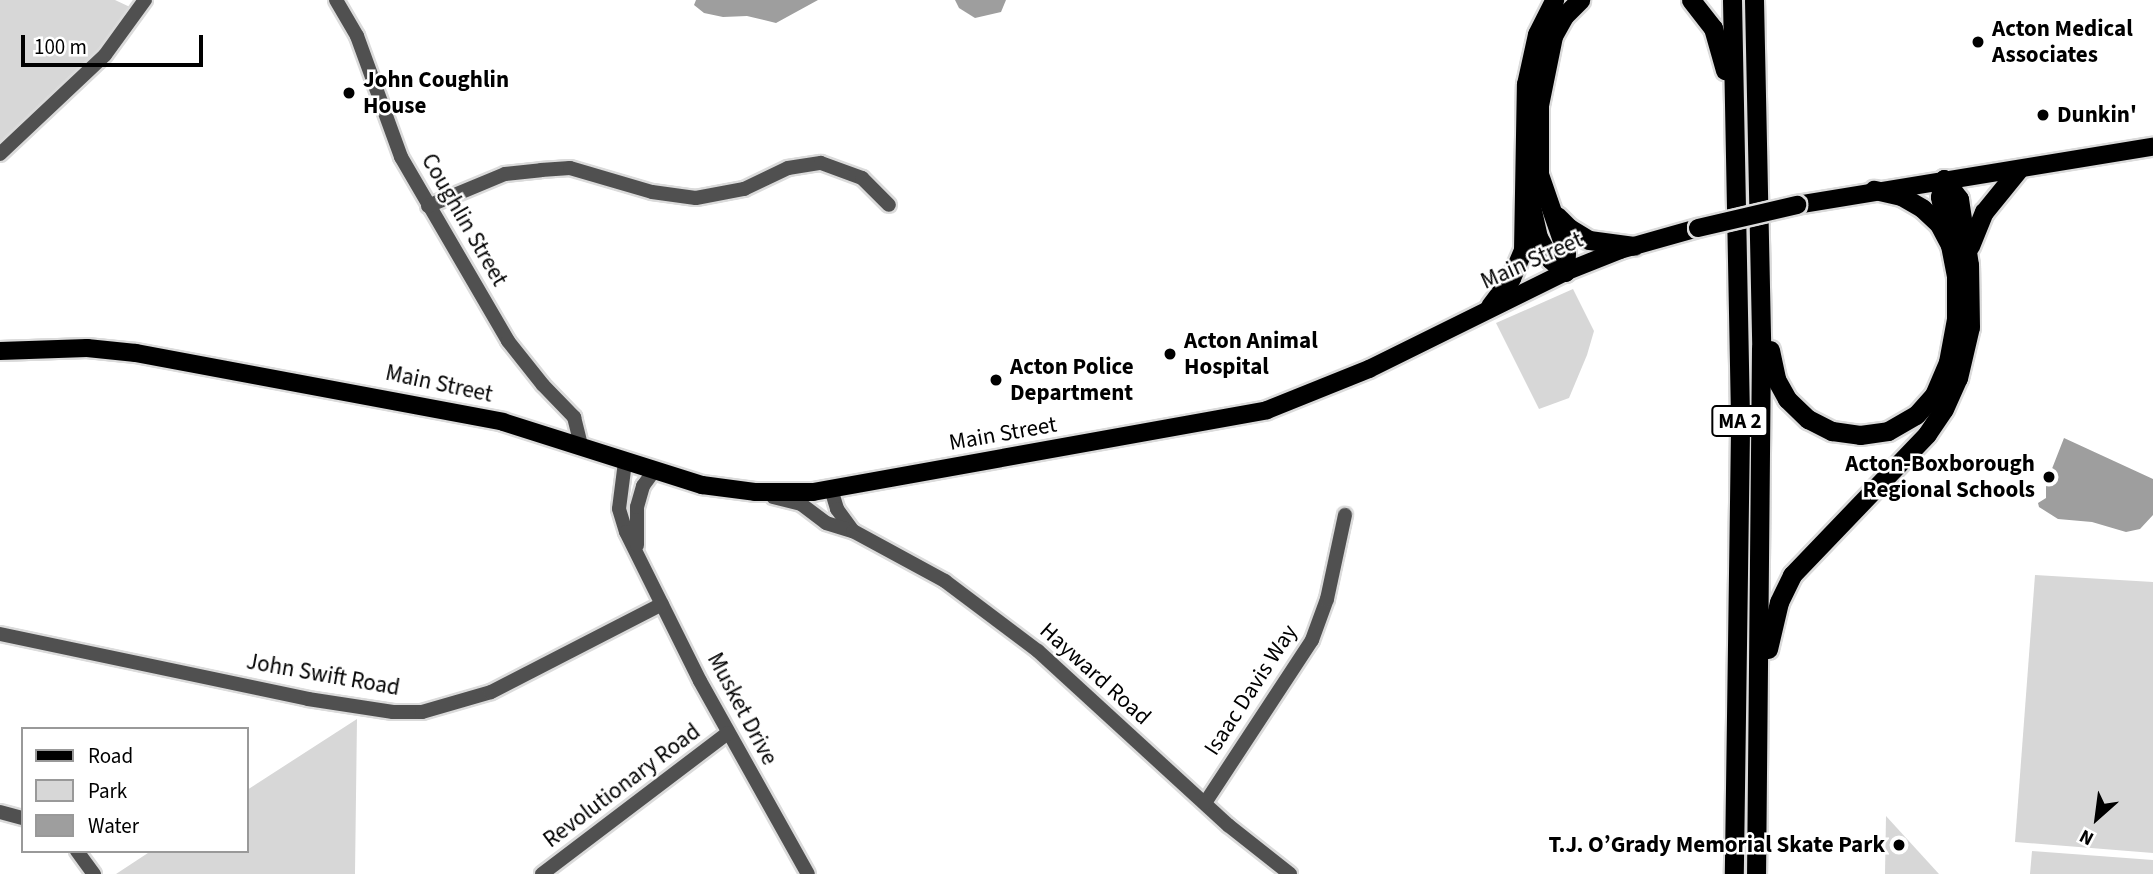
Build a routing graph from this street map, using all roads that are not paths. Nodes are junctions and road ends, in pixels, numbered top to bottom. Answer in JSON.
{"nodes":[{"id":1,"x":145,"y":0,"type":"edge"},
{"id":2,"x":336,"y":0,"type":"edge"},
{"id":3,"x":1554,"y":0,"type":"edge"},
{"id":4,"x":1580,"y":0,"type":"edge"},
{"id":5,"x":1691,"y":0,"type":"edge"},
{"id":6,"x":1732,"y":0,"type":"edge"},
{"id":7,"x":1754,"y":0,"type":"edge"},
{"id":8,"x":1735,"y":117,"type":"junction"},
{"id":9,"x":2153,"y":147,"type":"edge"},
{"id":10,"x":0,"y":154,"type":"edge"},
{"id":11,"x":2019,"y":169,"type":"junction"},
{"id":12,"x":1525,"y":179,"type":"junction"},
{"id":13,"x":1944,"y":179,"type":"junction"},
{"id":14,"x":1874,"y":190,"type":"junction"},
{"id":15,"x":1548,"y":202,"type":"junction"},
{"id":16,"x":889,"y":205,"type":"dead end"},
{"id":17,"x":428,"y":206,"type":"junction"},
{"id":18,"x":1950,"y":244,"type":"junction"},
{"id":19,"x":1634,"y":246,"type":"junction"},
{"id":20,"x":1969,"y":265,"type":"junction"},
{"id":21,"x":1564,"y":272,"type":"junction"},
{"id":22,"x":1760,"y":293,"type":"junction"},
{"id":23,"x":1490,"y":306,"type":"junction"},
{"id":24,"x":0,"y":351,"type":"edge"},
{"id":25,"x":581,"y":446,"type":"junction"},
{"id":26,"x":625,"y":462,"type":"junction"},
{"id":27,"x":653,"y":471,"type":"junction"},
{"id":28,"x":822,"y":490,"type":"junction"},
{"id":29,"x":755,"y":492,"type":"junction"},
{"id":30,"x":1345,"y":515,"type":"dead end"},
{"id":31,"x":819,"y":516,"type":"junction"},
{"id":32,"x":853,"y":531,"type":"junction"},
{"id":33,"x":641,"y":564,"type":"junction"},
{"id":34,"x":662,"y":604,"type":"junction"},
{"id":35,"x":0,"y":634,"type":"edge"},
{"id":36,"x":1759,"y":691,"type":"junction"},
{"id":37,"x":729,"y":733,"type":"junction"},
{"id":38,"x":1205,"y":803,"type":"junction"},
{"id":39,"x":0,"y":812,"type":"edge"},
{"id":40,"x":21,"y":817,"type":"edge"},
{"id":41,"x":78,"y":853,"type":"edge"},
{"id":42,"x":94,"y":874,"type":"edge"},
{"id":43,"x":542,"y":874,"type":"edge"},
{"id":44,"x":808,"y":874,"type":"edge"},
{"id":45,"x":1290,"y":874,"type":"edge"},
{"id":46,"x":1734,"y":874,"type":"edge"},
{"id":47,"x":1756,"y":874,"type":"edge"}],
"edges":[{"from":1,"to":10,"type":"street"},
{"from":2,"to":17,"type":"street","name":"Coughlin Street"},
{"from":3,"to":12,"type":"highway"},
{"from":4,"to":15,"type":"highway"},
{"from":5,"to":8,"type":"highway"},
{"from":6,"to":8,"type":"highway","number":"MA 2"},
{"from":7,"to":22,"type":"highway","number":"MA 2"},
{"from":8,"to":46,"type":"highway","number":"MA 2"},
{"from":9,"to":11,"type":"main road","name":"Main Street"},
{"from":11,"to":13,"type":"main road","name":"Main Street"},
{"from":11,"to":20,"type":"highway"},
{"from":12,"to":21,"type":"highway"},
{"from":12,"to":23,"type":"highway"},
{"from":13,"to":14,"type":"main road","name":"Main Street"},
{"from":13,"to":18,"type":"highway"},
{"from":13,"to":20,"type":"highway"},
{"from":14,"to":18,"type":"highway"},
{"from":14,"to":19,"type":"main road","name":"Main Street","bridge":true},
{"from":15,"to":19,"type":"highway"},
{"from":15,"to":21,"type":"highway"},
{"from":16,"to":17,"type":"street"},
{"from":17,"to":25,"type":"street","name":"Coughlin Street"},
{"from":18,"to":22,"type":"highway"},
{"from":19,"to":21,"type":"main road","name":"Main Street"},
{"from":20,"to":36,"type":"highway"},
{"from":21,"to":23,"type":"main road","name":"Main Street"},
{"from":22,"to":36,"type":"highway","number":"MA 2"},
{"from":23,"to":28,"type":"main road","name":"Main Street"},
{"from":24,"to":25,"type":"main road","name":"Main Street"},
{"from":25,"to":26,"type":"main road","name":"Main Street"},
{"from":26,"to":27,"type":"main road","name":"Main Street"},
{"from":26,"to":33,"type":"street","name":"Musket Drive"},
{"from":27,"to":29,"type":"main road","name":"Main Street"},
{"from":27,"to":33,"type":"street","name":"Musket Drive"},
{"from":28,"to":29,"type":"main road","name":"Main Street"},
{"from":28,"to":31,"type":"street"},
{"from":28,"to":32,"type":"street","name":"Hayward Road"},
{"from":29,"to":31,"type":"street","name":"Hayward Road"},
{"from":30,"to":38,"type":"street","name":"Isaac Davis Way"},
{"from":31,"to":32,"type":"street","name":"Hayward Road"},
{"from":32,"to":38,"type":"street","name":"Hayward Road"},
{"from":33,"to":34,"type":"street","name":"Musket Drive"},
{"from":34,"to":35,"type":"street","name":"John Swift Road"},
{"from":34,"to":37,"type":"street","name":"Musket Drive"},
{"from":36,"to":47,"type":"highway","number":"MA 2"},
{"from":37,"to":43,"type":"street","name":"Revolutionary Road"},
{"from":37,"to":44,"type":"street","name":"Musket Drive"},
{"from":38,"to":45,"type":"street","name":"Hayward Road"},
{"from":39,"to":40,"type":"street"},
{"from":41,"to":42,"type":"street"}]}
